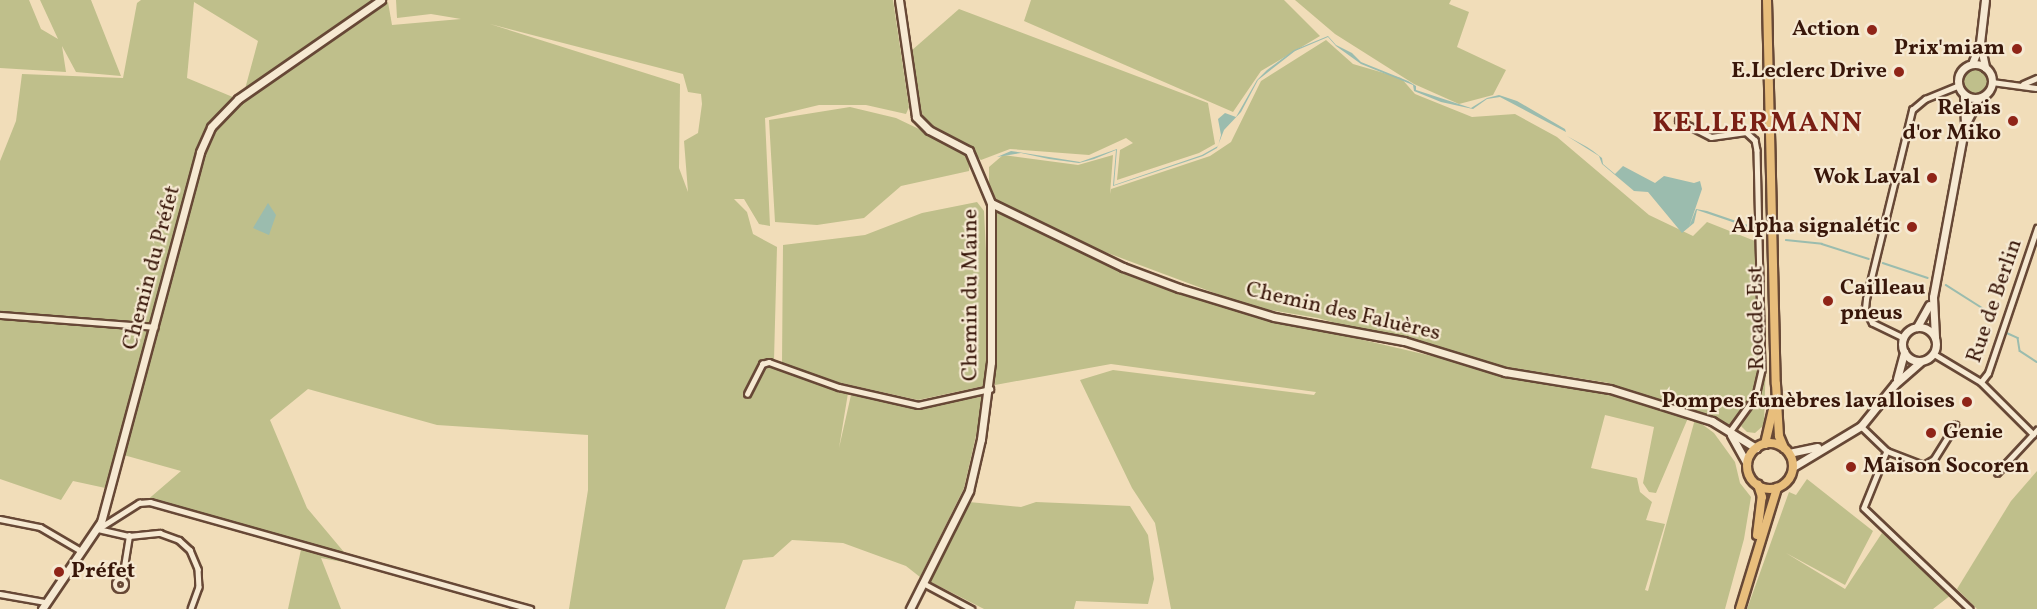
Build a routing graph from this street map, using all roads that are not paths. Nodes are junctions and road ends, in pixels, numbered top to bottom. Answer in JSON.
{"nodes":[{"id":1,"x":381,"y":0,"type":"edge"},
{"id":2,"x":899,"y":0,"type":"edge"},
{"id":3,"x":1767,"y":0,"type":"edge"},
{"id":4,"x":1985,"y":0,"type":"edge"},
{"id":5,"x":1980,"y":43,"type":"junction"},
{"id":6,"x":1972,"y":64,"type":"junction"},
{"id":7,"x":1985,"y":67,"type":"junction"},
{"id":8,"x":2036,"y":78,"type":"edge"},
{"id":9,"x":1992,"y":82,"type":"junction"},
{"id":10,"x":2019,"y":84,"type":"junction"},
{"id":11,"x":1958,"y":86,"type":"junction"},
{"id":12,"x":2037,"y":89,"type":"edge"},
{"id":13,"x":1964,"y":95,"type":"junction"},
{"id":14,"x":1979,"y":98,"type":"junction"},
{"id":15,"x":1678,"y":120,"type":"dead end"},
{"id":16,"x":1965,"y":125,"type":"junction"},
{"id":17,"x":991,"y":203,"type":"junction"},
{"id":18,"x":2037,"y":228,"type":"edge"},
{"id":19,"x":1933,"y":297,"type":"junction"},
{"id":20,"x":0,"y":315,"type":"edge"},
{"id":21,"x":155,"y":327,"type":"junction"},
{"id":22,"x":1917,"y":327,"type":"junction"},
{"id":23,"x":1935,"y":337,"type":"junction"},
{"id":24,"x":1903,"y":338,"type":"junction"},
{"id":25,"x":1904,"y":352,"type":"junction"},
{"id":26,"x":1934,"y":354,"type":"junction"},
{"id":27,"x":1920,"y":362,"type":"junction"},
{"id":28,"x":1981,"y":382,"type":"junction"},
{"id":29,"x":1776,"y":384,"type":"junction"},
{"id":30,"x":1895,"y":384,"type":"junction"},
{"id":31,"x":990,"y":389,"type":"junction"},
{"id":32,"x":747,"y":394,"type":"dead end"},
{"id":33,"x":1955,"y":425,"type":"dead end"},
{"id":34,"x":1861,"y":426,"type":"junction"},
{"id":35,"x":2035,"y":432,"type":"edge"},
{"id":36,"x":1730,"y":434,"type":"junction"},
{"id":37,"x":1765,"y":444,"type":"junction"},
{"id":38,"x":1825,"y":445,"type":"junction"},
{"id":39,"x":1756,"y":448,"type":"junction"},
{"id":40,"x":1786,"y":451,"type":"junction"},
{"id":41,"x":1887,"y":451,"type":"junction"},
{"id":42,"x":1747,"y":464,"type":"junction"},
{"id":43,"x":1793,"y":467,"type":"junction"},
{"id":44,"x":1997,"y":473,"type":"dead end"},
{"id":45,"x":1758,"y":485,"type":"junction"},
{"id":46,"x":1777,"y":488,"type":"junction"},
{"id":47,"x":0,"y":519,"type":"edge"},
{"id":48,"x":98,"y":529,"type":"junction"},
{"id":49,"x":129,"y":536,"type":"junction"},
{"id":50,"x":81,"y":551,"type":"junction"},
{"id":51,"x":122,"y":579,"type":"dead end"},
{"id":52,"x":1750,"y":581,"type":"junction"},
{"id":53,"x":923,"y":583,"type":"junction"},
{"id":54,"x":0,"y":594,"type":"edge"},
{"id":55,"x":44,"y":606,"type":"edge"},
{"id":56,"x":191,"y":609,"type":"edge"},
{"id":57,"x":530,"y":609,"type":"edge"},
{"id":58,"x":910,"y":609,"type":"edge"},
{"id":59,"x":972,"y":609,"type":"edge"},
{"id":60,"x":1740,"y":609,"type":"edge"},
{"id":61,"x":1970,"y":609,"type":"edge"}],
"edges":[{"from":1,"to":21,"type":"street","name":"Chemin du Préfet"},
{"from":2,"to":17,"type":"street","name":"Chemin du Maine"},
{"from":3,"to":29,"type":"main road","name":"Rocade Est"},
{"from":4,"to":5,"type":"street"},
{"from":5,"to":6,"type":"street"},
{"from":5,"to":7,"type":"street"},
{"from":6,"to":7,"type":"street"},
{"from":6,"to":11,"type":"street"},
{"from":7,"to":9,"type":"street"},
{"from":8,"to":10,"type":"street"},
{"from":8,"to":12,"type":"street"},
{"from":9,"to":10,"type":"street"},
{"from":9,"to":14,"type":"street"},
{"from":10,"to":12,"type":"street"},
{"from":11,"to":13,"type":"street"},
{"from":11,"to":24,"type":"street"},
{"from":13,"to":14,"type":"street"},
{"from":13,"to":16,"type":"street"},
{"from":14,"to":16,"type":"street"},
{"from":15,"to":36,"type":"street"},
{"from":16,"to":19,"type":"street"},
{"from":17,"to":31,"type":"street","name":"Chemin du Maine"},
{"from":17,"to":36,"type":"street","name":"Chemin des Faluères"},
{"from":18,"to":28,"type":"street","name":"Rue de Berlin"},
{"from":19,"to":22,"type":"street"},
{"from":19,"to":23,"type":"street"},
{"from":20,"to":21,"type":"street"},
{"from":21,"to":48,"type":"street","name":"Chemin du Préfet"},
{"from":22,"to":23,"type":"street"},
{"from":22,"to":24,"type":"street"},
{"from":23,"to":26,"type":"street"},
{"from":24,"to":25,"type":"street"},
{"from":25,"to":27,"type":"street"},
{"from":25,"to":30,"type":"street"},
{"from":26,"to":27,"type":"street"},
{"from":26,"to":28,"type":"street"},
{"from":27,"to":30,"type":"street"},
{"from":28,"to":35,"type":"street"},
{"from":29,"to":37,"type":"main road","name":"Rocade Est"},
{"from":29,"to":40,"type":"main road","name":"Rocade Est"},
{"from":30,"to":34,"type":"street"},
{"from":31,"to":32,"type":"street"},
{"from":31,"to":53,"type":"street","name":"Chemin du Maine"},
{"from":33,"to":41,"type":"street"},
{"from":34,"to":38,"type":"street"},
{"from":34,"to":41,"type":"street"},
{"from":35,"to":44,"type":"street"},
{"from":36,"to":39,"type":"street","name":"Chemin des Faluères"},
{"from":36,"to":42,"type":"street"},
{"from":37,"to":39,"type":"main road"},
{"from":37,"to":40,"type":"main road"},
{"from":38,"to":40,"type":"street"},
{"from":38,"to":43,"type":"street"},
{"from":39,"to":42,"type":"main road"},
{"from":40,"to":43,"type":"main road"},
{"from":41,"to":61,"type":"street"},
{"from":42,"to":45,"type":"main road"},
{"from":43,"to":46,"type":"main road"},
{"from":45,"to":46,"type":"main road"},
{"from":45,"to":52,"type":"main road"},
{"from":46,"to":52,"type":"main road"},
{"from":47,"to":50,"type":"street"},
{"from":48,"to":49,"type":"street"},
{"from":48,"to":50,"type":"street","name":"Chemin du Préfet"},
{"from":48,"to":57,"type":"street"},
{"from":49,"to":51,"type":"street"},
{"from":49,"to":56,"type":"street"},
{"from":50,"to":55,"type":"street","name":"Chemin du Préfet"},
{"from":52,"to":60,"type":"main road"},
{"from":53,"to":58,"type":"street","name":"Chemin du Maine"},
{"from":53,"to":59,"type":"street"},
{"from":54,"to":55,"type":"street"}]}
